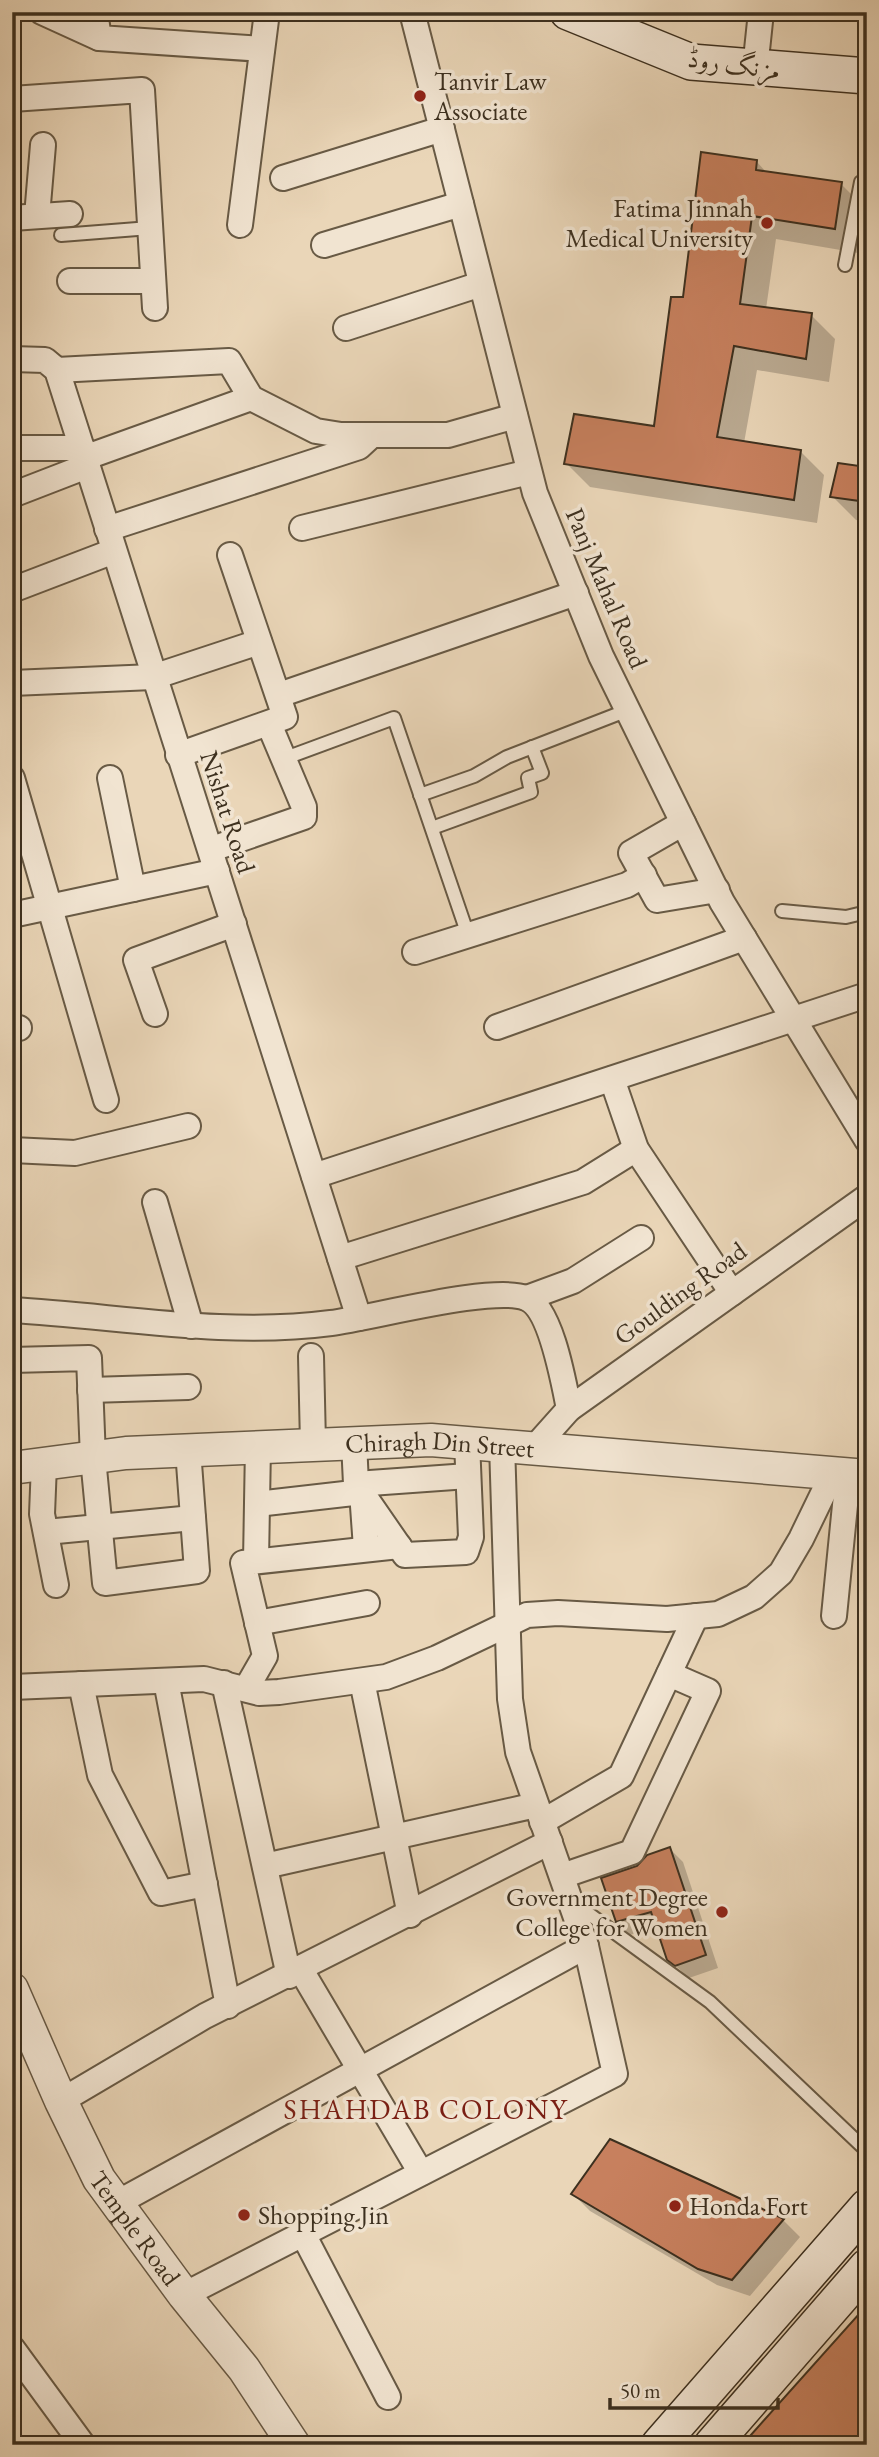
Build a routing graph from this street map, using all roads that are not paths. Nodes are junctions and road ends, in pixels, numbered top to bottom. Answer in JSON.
{"nodes":[{"id":1,"x":42,"y":12,"type":"edge"},
{"id":2,"x":95,"y":12,"type":"edge"},
{"id":3,"x":267,"y":12,"type":"edge"},
{"id":4,"x":412,"y":12,"type":"edge"},
{"id":5,"x":568,"y":12,"type":"edge"},
{"id":6,"x":761,"y":12,"type":"edge"},
{"id":7,"x":602,"y":19,"type":"edge"},
{"id":8,"x":99,"y":38,"type":"junction"},
{"id":9,"x":262,"y":49,"type":"junction"},
{"id":10,"x":755,"y":69,"type":"junction"},
{"id":11,"x":867,"y":76,"type":"edge"},
{"id":12,"x":12,"y":99,"type":"edge"},
{"id":13,"x":442,"y":129,"type":"junction"},
{"id":14,"x":43,"y":145,"type":"dead end"},
{"id":15,"x":283,"y":178,"type":"dead end"},
{"id":16,"x":867,"y":180,"type":"edge"},
{"id":17,"x":461,"y":204,"type":"junction"},
{"id":18,"x":37,"y":216,"type":"junction"},
{"id":19,"x":12,"y":218,"type":"edge"},
{"id":20,"x":66,"y":224,"type":"joint"},
{"id":21,"x":240,"y":225,"type":"dead end"},
{"id":22,"x":150,"y":228,"type":"junction"},
{"id":23,"x":324,"y":245,"type":"dead end"},
{"id":24,"x":845,"y":265,"type":"dead end"},
{"id":25,"x":70,"y":281,"type":"dead end"},
{"id":26,"x":153,"y":281,"type":"junction"},
{"id":27,"x":481,"y":284,"type":"junction"},
{"id":28,"x":155,"y":308,"type":"dead end"},
{"id":29,"x":346,"y":328,"type":"dead end"},
{"id":30,"x":12,"y":359,"type":"edge"},
{"id":31,"x":57,"y":370,"type":"junction"},
{"id":32,"x":251,"y":398,"type":"junction"},
{"id":33,"x":515,"y":416,"type":"junction"},
{"id":34,"x":372,"y":435,"type":"junction"},
{"id":35,"x":12,"y":448,"type":"edge"},
{"id":36,"x":84,"y":458,"type":"junction"},
{"id":37,"x":529,"y":472,"type":"junction"},
{"id":38,"x":12,"y":495,"type":"edge"},
{"id":39,"x":302,"y":528,"type":"dead end"},
{"id":40,"x":110,"y":540,"type":"junction"},
{"id":41,"x":230,"y":555,"type":"dead end"},
{"id":42,"x":12,"y":590,"type":"edge"},
{"id":43,"x":576,"y":593,"type":"junction"},
{"id":44,"x":258,"y":642,"type":"junction"},
{"id":45,"x":153,"y":677,"type":"junction"},
{"id":46,"x":12,"y":683,"type":"edge"},
{"id":47,"x":279,"y":695,"type":"junction"},
{"id":48,"x":628,"y":710,"type":"junction"},
{"id":49,"x":269,"y":724,"type":"junction"},
{"id":50,"x":532,"y":747,"type":"junction"},
{"id":51,"x":178,"y":755,"type":"junction"},
{"id":52,"x":283,"y":759,"type":"junction"},
{"id":53,"x":12,"y":778,"type":"edge"},
{"id":54,"x":110,"y":778,"type":"dead end"},
{"id":55,"x":420,"y":795,"type":"junction"},
{"id":56,"x":683,"y":823,"type":"junction"},
{"id":57,"x":432,"y":828,"type":"junction"},
{"id":58,"x":214,"y":860,"type":"junction"},
{"id":59,"x":644,"y":875,"type":"junction"},
{"id":60,"x":133,"y":889,"type":"junction"},
{"id":61,"x":716,"y":890,"type":"junction"},
{"id":62,"x":51,"y":906,"type":"junction"},
{"id":63,"x":782,"y":911,"type":"dead end"},
{"id":64,"x":867,"y":912,"type":"edge"},
{"id":65,"x":12,"y":915,"type":"edge"},
{"id":66,"x":234,"y":924,"type":"junction"},
{"id":67,"x":468,"y":935,"type":"junction"},
{"id":68,"x":744,"y":938,"type":"junction"},
{"id":69,"x":415,"y":952,"type":"dead end"},
{"id":70,"x":867,"y":995,"type":"edge"},
{"id":71,"x":155,"y":1014,"type":"dead end"},
{"id":72,"x":794,"y":1020,"type":"junction"},
{"id":73,"x":497,"y":1027,"type":"dead end"},
{"id":74,"x":612,"y":1079,"type":"junction"},
{"id":75,"x":106,"y":1100,"type":"dead end"},
{"id":76,"x":188,"y":1126,"type":"dead end"},
{"id":77,"x":867,"y":1140,"type":"edge"},
{"id":78,"x":636,"y":1149,"type":"junction"},
{"id":79,"x":12,"y":1150,"type":"edge"},
{"id":80,"x":314,"y":1175,"type":"junction"},
{"id":81,"x":867,"y":1197,"type":"edge"},
{"id":82,"x":155,"y":1202,"type":"dead end"},
{"id":83,"x":642,"y":1238,"type":"dead end"},
{"id":84,"x":340,"y":1258,"type":"junction"},
{"id":85,"x":732,"y":1293,"type":"junction"},
{"id":86,"x":527,"y":1298,"type":"junction"},
{"id":87,"x":12,"y":1310,"type":"edge"},
{"id":88,"x":359,"y":1318,"type":"junction"},
{"id":89,"x":191,"y":1326,"type":"junction"},
{"id":90,"x":311,"y":1356,"type":"dead end"},
{"id":91,"x":12,"y":1360,"type":"edge"},
{"id":92,"x":188,"y":1387,"type":"dead end"},
{"id":93,"x":90,"y":1390,"type":"junction"},
{"id":94,"x":569,"y":1409,"type":"junction"},
{"id":95,"x":467,"y":1442,"type":"junction"},
{"id":96,"x":354,"y":1443,"type":"junction"},
{"id":97,"x":313,"y":1444,"type":"junction"},
{"id":98,"x":502,"y":1444,"type":"junction"},
{"id":99,"x":258,"y":1446,"type":"junction"},
{"id":100,"x":536,"y":1446,"type":"junction"},
{"id":101,"x":188,"y":1450,"type":"junction"},
{"id":102,"x":93,"y":1458,"type":"junction"},
{"id":103,"x":44,"y":1464,"type":"junction"},
{"id":104,"x":12,"y":1468,"type":"edge"},
{"id":105,"x":849,"y":1475,"type":"edge"},
{"id":106,"x":468,"y":1476,"type":"junction"},
{"id":107,"x":359,"y":1488,"type":"junction"},
{"id":108,"x":257,"y":1504,"type":"junction"},
{"id":109,"x":193,"y":1518,"type":"junction"},
{"id":110,"x":100,"y":1527,"type":"junction"},
{"id":111,"x":46,"y":1532,"type":"junction"},
{"id":112,"x":399,"y":1546,"type":"junction"},
{"id":113,"x":366,"y":1548,"type":"junction"},
{"id":114,"x":256,"y":1561,"type":"junction"},
{"id":115,"x":55,"y":1585,"type":"dead end"},
{"id":116,"x":367,"y":1603,"type":"dead end"},
{"id":117,"x":696,"y":1616,"type":"junction"},
{"id":118,"x":834,"y":1616,"type":"dead end"},
{"id":119,"x":508,"y":1622,"type":"junction"},
{"id":120,"x":257,"y":1623,"type":"junction"},
{"id":121,"x":669,"y":1674,"type":"junction"},
{"id":122,"x":166,"y":1681,"type":"junction"},
{"id":123,"x":362,"y":1681,"type":"junction"},
{"id":124,"x":82,"y":1684,"type":"junction"},
{"id":125,"x":235,"y":1686,"type":"junction"},
{"id":126,"x":12,"y":1687,"type":"edge"},
{"id":127,"x":543,"y":1823,"type":"junction"},
{"id":128,"x":393,"y":1837,"type":"junction"},
{"id":129,"x":265,"y":1866,"type":"junction"},
{"id":130,"x":562,"y":1876,"type":"junction"},
{"id":131,"x":205,"y":1884,"type":"junction"},
{"id":132,"x":570,"y":1899,"type":"junction"},
{"id":133,"x":410,"y":1915,"type":"junction"},
{"id":134,"x":586,"y":1946,"type":"junction"},
{"id":135,"x":295,"y":1973,"type":"junction"},
{"id":136,"x":12,"y":1989,"type":"edge"},
{"id":137,"x":228,"y":2006,"type":"junction"},
{"id":138,"x":360,"y":2070,"type":"junction"},
{"id":139,"x":61,"y":2101,"type":"junction"},
{"id":140,"x":867,"y":2151,"type":"edge"},
{"id":141,"x":421,"y":2173,"type":"junction"},
{"id":142,"x":117,"y":2203,"type":"junction"},
{"id":143,"x":867,"y":2207,"type":"edge"},
{"id":144,"x":303,"y":2234,"type":"junction"},
{"id":145,"x":867,"y":2267,"type":"edge"},
{"id":146,"x":184,"y":2295,"type":"junction"},
{"id":147,"x":12,"y":2348,"type":"edge"},
{"id":148,"x":388,"y":2397,"type":"dead end"},
{"id":149,"x":83,"y":2445,"type":"edge"},
{"id":150,"x":294,"y":2445,"type":"edge"},
{"id":151,"x":659,"y":2445,"type":"edge"},
{"id":152,"x":712,"y":2445,"type":"edge"}],
"edges":[{"from":1,"to":8,"type":"street"},
{"from":2,"to":8,"type":"street"},
{"from":3,"to":9,"type":"street"},
{"from":4,"to":13,"type":"street","name":"Panj Mahal Road"},
{"from":5,"to":7,"type":"main road","name":"مزنگ روڈ"},
{"from":6,"to":10,"type":"street"},
{"from":7,"to":10,"type":"main road","name":"مزنگ روڈ"},
{"from":8,"to":9,"type":"street"},
{"from":9,"to":21,"type":"street"},
{"from":10,"to":11,"type":"main road","name":"مزنگ روڈ"},
{"from":12,"to":22,"type":"street"},
{"from":13,"to":15,"type":"street"},
{"from":13,"to":17,"type":"street","name":"Panj Mahal Road"},
{"from":14,"to":18,"type":"street"},
{"from":16,"to":24,"type":"lane"},
{"from":17,"to":23,"type":"street"},
{"from":17,"to":27,"type":"street","name":"Panj Mahal Road"},
{"from":18,"to":19,"type":"street"},
{"from":18,"to":20,"type":"street"},
{"from":20,"to":22,"type":"lane"},
{"from":22,"to":26,"type":"street"},
{"from":25,"to":26,"type":"street"},
{"from":26,"to":28,"type":"street"},
{"from":27,"to":29,"type":"street"},
{"from":27,"to":33,"type":"street","name":"Panj Mahal Road"},
{"from":30,"to":31,"type":"street"},
{"from":31,"to":32,"type":"street"},
{"from":31,"to":36,"type":"street","name":"Nishat Road"},
{"from":32,"to":34,"type":"street"},
{"from":32,"to":36,"type":"street"},
{"from":33,"to":34,"type":"street"},
{"from":33,"to":37,"type":"street","name":"Panj Mahal Road"},
{"from":34,"to":40,"type":"street"},
{"from":35,"to":36,"type":"street"},
{"from":36,"to":38,"type":"street"},
{"from":36,"to":40,"type":"street","name":"Nishat Road"},
{"from":37,"to":39,"type":"street"},
{"from":37,"to":43,"type":"street","name":"Panj Mahal Road"},
{"from":40,"to":42,"type":"street"},
{"from":40,"to":45,"type":"street","name":"Nishat Road"},
{"from":41,"to":44,"type":"street"},
{"from":43,"to":47,"type":"street"},
{"from":43,"to":48,"type":"street","name":"Panj Mahal Road"},
{"from":44,"to":45,"type":"street"},
{"from":44,"to":47,"type":"street"},
{"from":45,"to":46,"type":"street"},
{"from":45,"to":51,"type":"street","name":"Nishat Road"},
{"from":47,"to":49,"type":"street"},
{"from":48,"to":50,"type":"lane"},
{"from":48,"to":56,"type":"street","name":"Panj Mahal Road"},
{"from":49,"to":51,"type":"street"},
{"from":49,"to":52,"type":"street"},
{"from":50,"to":55,"type":"lane"},
{"from":50,"to":57,"type":"lane"},
{"from":51,"to":58,"type":"street","name":"Nishat Road"},
{"from":52,"to":55,"type":"lane"},
{"from":52,"to":58,"type":"street"},
{"from":53,"to":62,"type":"street"},
{"from":54,"to":60,"type":"street"},
{"from":55,"to":57,"type":"lane"},
{"from":56,"to":59,"type":"street"},
{"from":56,"to":61,"type":"street","name":"Panj Mahal Road"},
{"from":57,"to":67,"type":"lane"},
{"from":58,"to":60,"type":"street"},
{"from":58,"to":66,"type":"street","name":"Nishat Road"},
{"from":59,"to":61,"type":"street"},
{"from":59,"to":67,"type":"street"},
{"from":60,"to":62,"type":"street"},
{"from":61,"to":68,"type":"street","name":"Panj Mahal Road"},
{"from":62,"to":65,"type":"street"},
{"from":62,"to":75,"type":"street"},
{"from":63,"to":64,"type":"lane"},
{"from":66,"to":71,"type":"street"},
{"from":66,"to":80,"type":"street","name":"Nishat Road"},
{"from":67,"to":69,"type":"street"},
{"from":68,"to":72,"type":"street","name":"Panj Mahal Road"},
{"from":68,"to":73,"type":"street"},
{"from":70,"to":72,"type":"street"},
{"from":72,"to":74,"type":"street"},
{"from":72,"to":77,"type":"street","name":"Panj Mahal Road"},
{"from":74,"to":78,"type":"street"},
{"from":74,"to":80,"type":"street"},
{"from":76,"to":79,"type":"street"},
{"from":78,"to":84,"type":"street"},
{"from":78,"to":85,"type":"street"},
{"from":80,"to":84,"type":"street","name":"Nishat Road"},
{"from":81,"to":85,"type":"street","name":"Goulding Road"},
{"from":82,"to":89,"type":"street"},
{"from":83,"to":86,"type":"street"},
{"from":84,"to":88,"type":"street","name":"Nishat Road"},
{"from":85,"to":94,"type":"street","name":"Goulding Road"},
{"from":86,"to":88,"type":"street"},
{"from":86,"to":94,"type":"street"},
{"from":87,"to":89,"type":"street"},
{"from":88,"to":89,"type":"street"},
{"from":90,"to":97,"type":"street"},
{"from":91,"to":93,"type":"street"},
{"from":92,"to":93,"type":"street"},
{"from":93,"to":102,"type":"street"},
{"from":94,"to":100,"type":"street","name":"Goulding Road"},
{"from":95,"to":96,"type":"street","name":"Chiragh Din Street"},
{"from":95,"to":98,"type":"street","name":"Chiragh Din Street"},
{"from":95,"to":106,"type":"street"},
{"from":96,"to":97,"type":"street","name":"Chiragh Din Street"},
{"from":96,"to":107,"type":"street"},
{"from":97,"to":99,"type":"street","name":"Chiragh Din Street"},
{"from":98,"to":100,"type":"street","name":"Chiragh Din Street"},
{"from":98,"to":119,"type":"street"},
{"from":99,"to":101,"type":"street","name":"Chiragh Din Street"},
{"from":99,"to":108,"type":"street"},
{"from":100,"to":105,"type":"street","name":"Chiragh Din Street"},
{"from":101,"to":102,"type":"street","name":"Chiragh Din Street"},
{"from":101,"to":109,"type":"street"},
{"from":102,"to":103,"type":"street","name":"Chiragh Din Street"},
{"from":102,"to":110,"type":"street"},
{"from":103,"to":104,"type":"street","name":"Chiragh Din Street"},
{"from":103,"to":111,"type":"street"},
{"from":105,"to":117,"type":"street"},
{"from":105,"to":118,"type":"street"},
{"from":106,"to":107,"type":"street"},
{"from":106,"to":112,"type":"street"},
{"from":107,"to":108,"type":"street"},
{"from":107,"to":112,"type":"street"},
{"from":107,"to":113,"type":"street"},
{"from":108,"to":114,"type":"street"},
{"from":109,"to":110,"type":"street"},
{"from":109,"to":110,"type":"street"},
{"from":110,"to":111,"type":"street"},
{"from":111,"to":115,"type":"street"},
{"from":112,"to":113,"type":"street"},
{"from":113,"to":114,"type":"street"},
{"from":114,"to":120,"type":"street"},
{"from":116,"to":120,"type":"street"},
{"from":117,"to":119,"type":"street"},
{"from":117,"to":121,"type":"street"},
{"from":119,"to":123,"type":"street"},
{"from":119,"to":127,"type":"street"},
{"from":120,"to":125,"type":"street"},
{"from":121,"to":127,"type":"street"},
{"from":121,"to":130,"type":"street"},
{"from":122,"to":124,"type":"street"},
{"from":122,"to":125,"type":"street"},
{"from":122,"to":131,"type":"street"},
{"from":123,"to":125,"type":"street"},
{"from":123,"to":128,"type":"street"},
{"from":124,"to":126,"type":"street"},
{"from":124,"to":131,"type":"street"},
{"from":125,"to":129,"type":"street"},
{"from":127,"to":128,"type":"street"},
{"from":127,"to":130,"type":"street"},
{"from":127,"to":133,"type":"street"},
{"from":128,"to":129,"type":"street"},
{"from":128,"to":133,"type":"street"},
{"from":129,"to":135,"type":"street"},
{"from":130,"to":132,"type":"street"},
{"from":131,"to":137,"type":"street"},
{"from":132,"to":134,"type":"street"},
{"from":132,"to":140,"type":"lane"},
{"from":133,"to":135,"type":"street"},
{"from":134,"to":138,"type":"street"},
{"from":134,"to":141,"type":"street"},
{"from":135,"to":137,"type":"street"},
{"from":135,"to":138,"type":"street"},
{"from":136,"to":139,"type":"street","name":"Temple Road"},
{"from":137,"to":139,"type":"street"},
{"from":138,"to":141,"type":"street"},
{"from":138,"to":142,"type":"street"},
{"from":139,"to":142,"type":"street","name":"Temple Road"},
{"from":141,"to":144,"type":"street"},
{"from":142,"to":146,"type":"street","name":"Temple Road"},
{"from":143,"to":151,"type":"main road"},
{"from":144,"to":146,"type":"street"},
{"from":144,"to":148,"type":"street"},
{"from":145,"to":152,"type":"main road"},
{"from":146,"to":150,"type":"street","name":"Temple Road"},
{"from":147,"to":149,"type":"street"}]}
